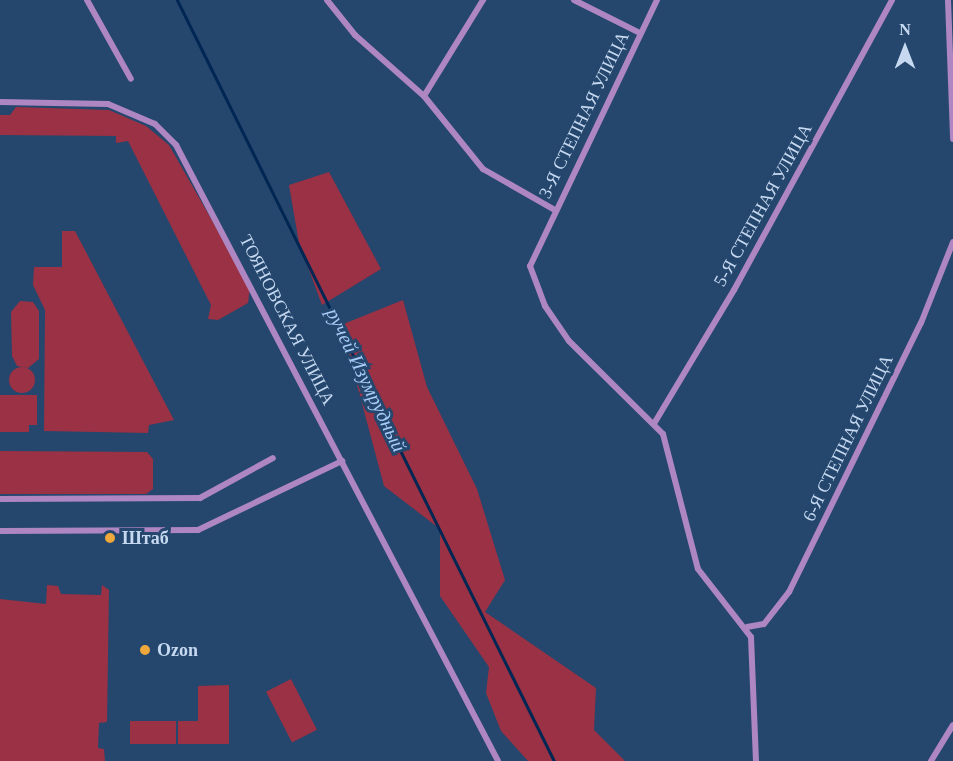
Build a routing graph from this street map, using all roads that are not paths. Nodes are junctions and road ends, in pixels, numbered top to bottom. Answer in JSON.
{"nodes":[{"id":1,"x":87,"y":0,"type":"edge"},
{"id":2,"x":327,"y":0,"type":"edge"},
{"id":3,"x":483,"y":0,"type":"edge"},
{"id":4,"x":574,"y":0,"type":"edge"},
{"id":5,"x":657,"y":0,"type":"edge"},
{"id":6,"x":892,"y":0,"type":"edge"},
{"id":7,"x":948,"y":0,"type":"edge"},
{"id":8,"x":640,"y":33,"type":"junction"},
{"id":9,"x":131,"y":79,"type":"dead end"},
{"id":10,"x":424,"y":96,"type":"junction"},
{"id":11,"x":0,"y":102,"type":"edge"},
{"id":12,"x":953,"y":139,"type":"edge"},
{"id":13,"x":555,"y":210,"type":"junction"},
{"id":14,"x":953,"y":242,"type":"edge"},
{"id":15,"x":654,"y":422,"type":"junction"},
{"id":16,"x":273,"y":458,"type":"dead end"},
{"id":17,"x":342,"y":461,"type":"junction"},
{"id":18,"x":0,"y":499,"type":"edge"},
{"id":19,"x":0,"y":531,"type":"edge"},
{"id":20,"x":747,"y":627,"type":"junction"},
{"id":21,"x":953,"y":725,"type":"edge"},
{"id":22,"x":498,"y":761,"type":"edge"},
{"id":23,"x":756,"y":761,"type":"edge"},
{"id":24,"x":931,"y":761,"type":"edge"}],
"edges":[{"from":1,"to":9,"type":"street"},
{"from":2,"to":10,"type":"street"},
{"from":3,"to":10,"type":"street"},
{"from":4,"to":8,"type":"street"},
{"from":5,"to":8,"type":"street","name":"3-Я СТЕПНАЯ УЛИЦА"},
{"from":6,"to":15,"type":"street","name":"5-Я СТЕПНАЯ УЛИЦА"},
{"from":7,"to":12,"type":"street"},
{"from":8,"to":13,"type":"street","name":"3-Я СТЕПНАЯ УЛИЦА"},
{"from":10,"to":13,"type":"street"},
{"from":11,"to":17,"type":"street","name":"ТОЯНОВСКАЯ УЛИЦА"},
{"from":13,"to":15,"type":"street","name":"3-Я СТЕПНАЯ УЛИЦА"},
{"from":14,"to":20,"type":"street","name":"6-Я СТЕПНАЯ УЛИЦА"},
{"from":15,"to":20,"type":"street","name":"3-Я СТЕПНАЯ УЛИЦА"},
{"from":16,"to":18,"type":"street"},
{"from":17,"to":19,"type":"street"},
{"from":17,"to":22,"type":"street","name":"ТОЯНОВСКАЯ УЛИЦА"},
{"from":20,"to":23,"type":"street"},
{"from":21,"to":24,"type":"street"}]}
